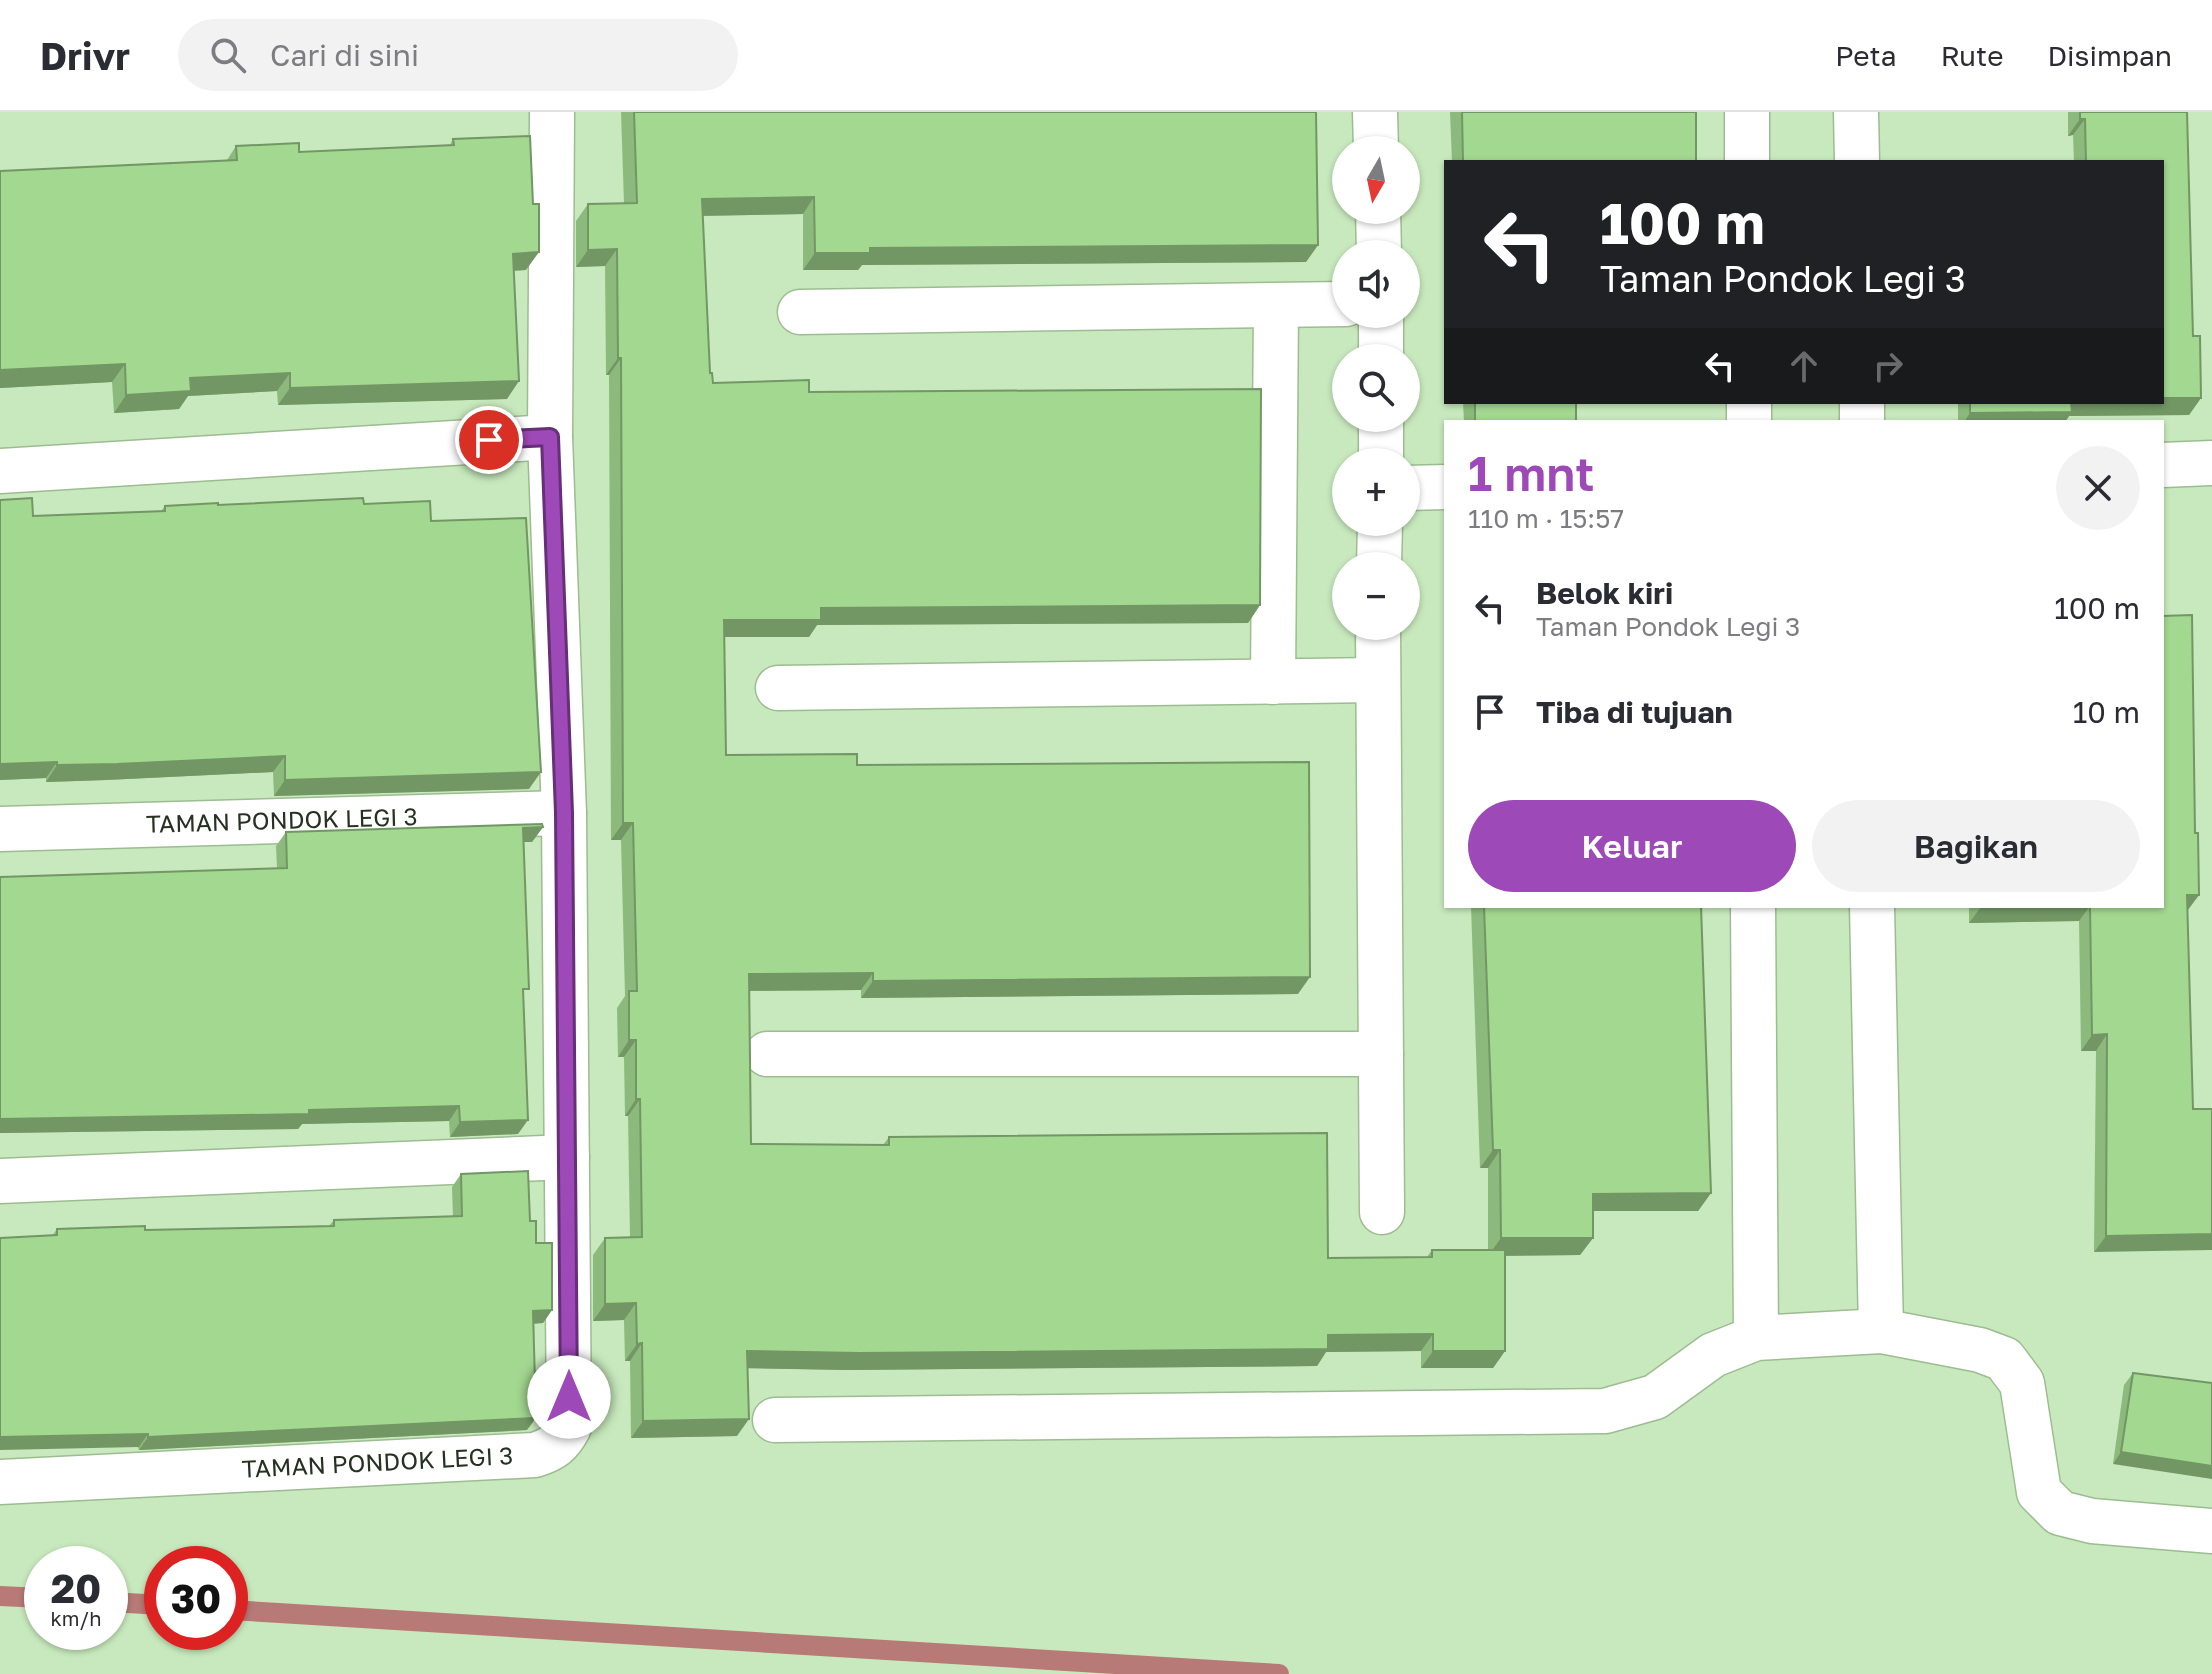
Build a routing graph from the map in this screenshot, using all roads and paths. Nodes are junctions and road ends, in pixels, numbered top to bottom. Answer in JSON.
{"nodes":[{"id":1,"x":552,"y":112,"type":"edge"},
{"id":2,"x":1375,"y":112,"type":"edge"},
{"id":3,"x":1747,"y":112,"type":"edge"},
{"id":4,"x":1856,"y":112,"type":"edge"},
{"id":5,"x":1376,"y":136,"type":"edge"},
{"id":6,"x":1747,"y":160,"type":"edge"},
{"id":7,"x":1857,"y":160,"type":"edge"},
{"id":8,"x":1332,"y":305,"type":"edge"},
{"id":9,"x":1276,"y":307,"type":"junction"},
{"id":10,"x":800,"y":312,"type":"dead end"},
{"id":11,"x":550,"y":437,"type":"junction"},
{"id":12,"x":2212,"y":463,"type":"edge"},
{"id":13,"x":2164,"y":465,"type":"edge"},
{"id":14,"x":0,"y":471,"type":"edge"},
{"id":15,"x":1444,"y":487,"type":"edge"},
{"id":16,"x":1420,"y":488,"type":"edge"},
{"id":17,"x":1378,"y":640,"type":"edge"},
{"id":18,"x":1377,"y":680,"type":"junction"},
{"id":19,"x":1273,"y":682,"type":"junction"},
{"id":20,"x":778,"y":688,"type":"dead end"},
{"id":21,"x":564,"y":813,"type":"junction"},
{"id":22,"x":0,"y":829,"type":"edge"},
{"id":23,"x":1753,"y":908,"type":"edge"},
{"id":24,"x":1872,"y":908,"type":"edge"},
{"id":25,"x":767,"y":1054,"type":"dead end"},
{"id":26,"x":1381,"y":1054,"type":"junction"},
{"id":27,"x":567,"y":1157,"type":"junction"},
{"id":28,"x":0,"y":1181,"type":"edge"},
{"id":29,"x":1382,"y":1212,"type":"dead end"},
{"id":30,"x":1881,"y":1331,"type":"junction"},
{"id":31,"x":1756,"y":1338,"type":"junction"},
{"id":32,"x":775,"y":1420,"type":"dead end"},
{"id":33,"x":0,"y":1482,"type":"edge"},
{"id":34,"x":2212,"y":1531,"type":"edge"}],
"edges":[{"from":1,"to":11,"type":"street","name":"TAMAN PONDOK LEGI 3"},
{"from":2,"to":5,"type":"street"},
{"from":3,"to":6,"type":"street"},
{"from":4,"to":7,"type":"street"},
{"from":8,"to":9,"type":"street"},
{"from":9,"to":10,"type":"street"},
{"from":9,"to":19,"type":"street"},
{"from":11,"to":14,"type":"street"},
{"from":11,"to":21,"type":"street","name":"TAMAN PONDOK LEGI 3"},
{"from":12,"to":13,"type":"street"},
{"from":15,"to":16,"type":"street"},
{"from":17,"to":18,"type":"street"},
{"from":18,"to":19,"type":"street"},
{"from":18,"to":26,"type":"street"},
{"from":19,"to":20,"type":"street"},
{"from":21,"to":22,"type":"street","name":"TAMAN PONDOK LEGI 3"},
{"from":21,"to":27,"type":"street","name":"TAMAN PONDOK LEGI 3"},
{"from":23,"to":31,"type":"street"},
{"from":24,"to":30,"type":"street"},
{"from":25,"to":26,"type":"street"},
{"from":26,"to":29,"type":"street"},
{"from":27,"to":28,"type":"street"},
{"from":27,"to":33,"type":"street","name":"TAMAN PONDOK LEGI 3"},
{"from":30,"to":31,"type":"street"},
{"from":30,"to":34,"type":"street"},
{"from":31,"to":32,"type":"street"}]}
